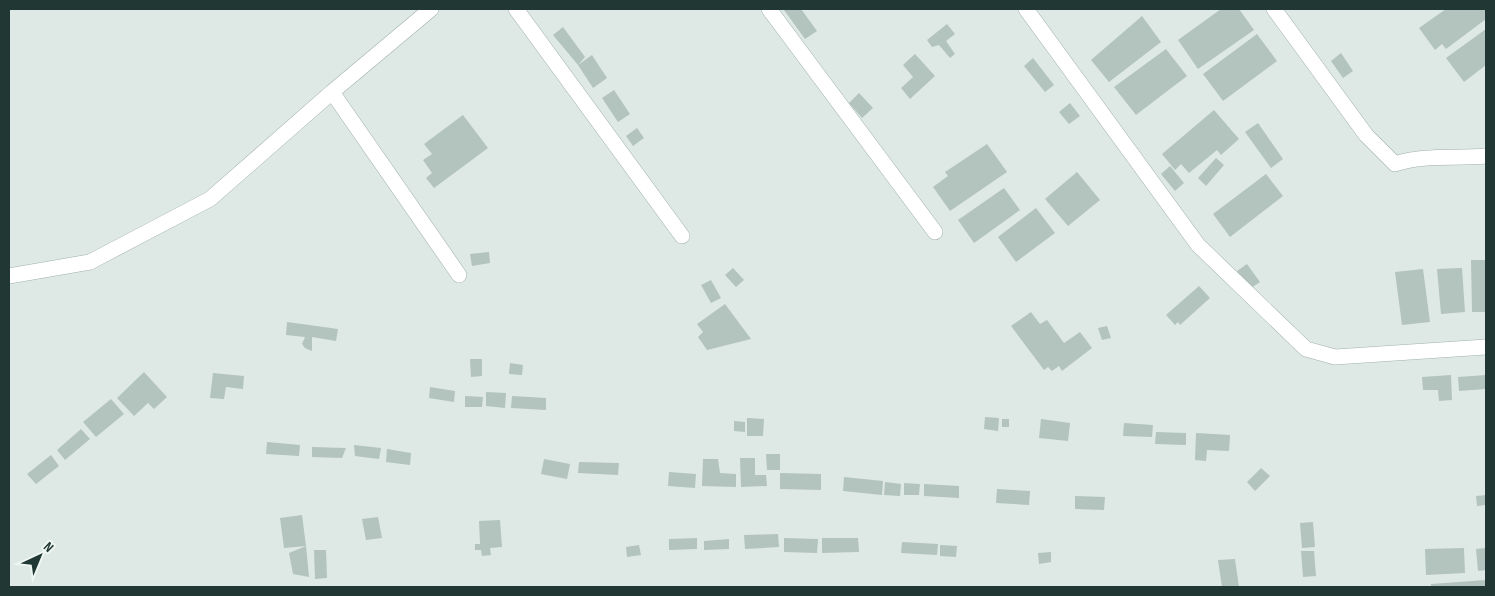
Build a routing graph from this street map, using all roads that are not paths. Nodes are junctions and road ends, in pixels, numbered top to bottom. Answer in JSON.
{"nodes":[{"id":1,"x":431,"y":9,"type":"edge"},
{"id":2,"x":516,"y":9,"type":"edge"},
{"id":3,"x":769,"y":9,"type":"edge"},
{"id":4,"x":1026,"y":9,"type":"edge"},
{"id":5,"x":1274,"y":9,"type":"edge"},
{"id":6,"x":332,"y":92,"type":"junction"},
{"id":7,"x":1486,"y":156,"type":"edge"},
{"id":8,"x":935,"y":232,"type":"dead end"},
{"id":9,"x":682,"y":236,"type":"dead end"},
{"id":10,"x":459,"y":275,"type":"dead end"},
{"id":11,"x":9,"y":276,"type":"edge"},
{"id":12,"x":1486,"y":347,"type":"edge"}],
"edges":[{"from":1,"to":6,"type":"street"},
{"from":2,"to":9,"type":"street"},
{"from":3,"to":8,"type":"street"},
{"from":4,"to":12,"type":"street"},
{"from":5,"to":7,"type":"street"},
{"from":6,"to":10,"type":"street"},
{"from":6,"to":11,"type":"street"}]}
